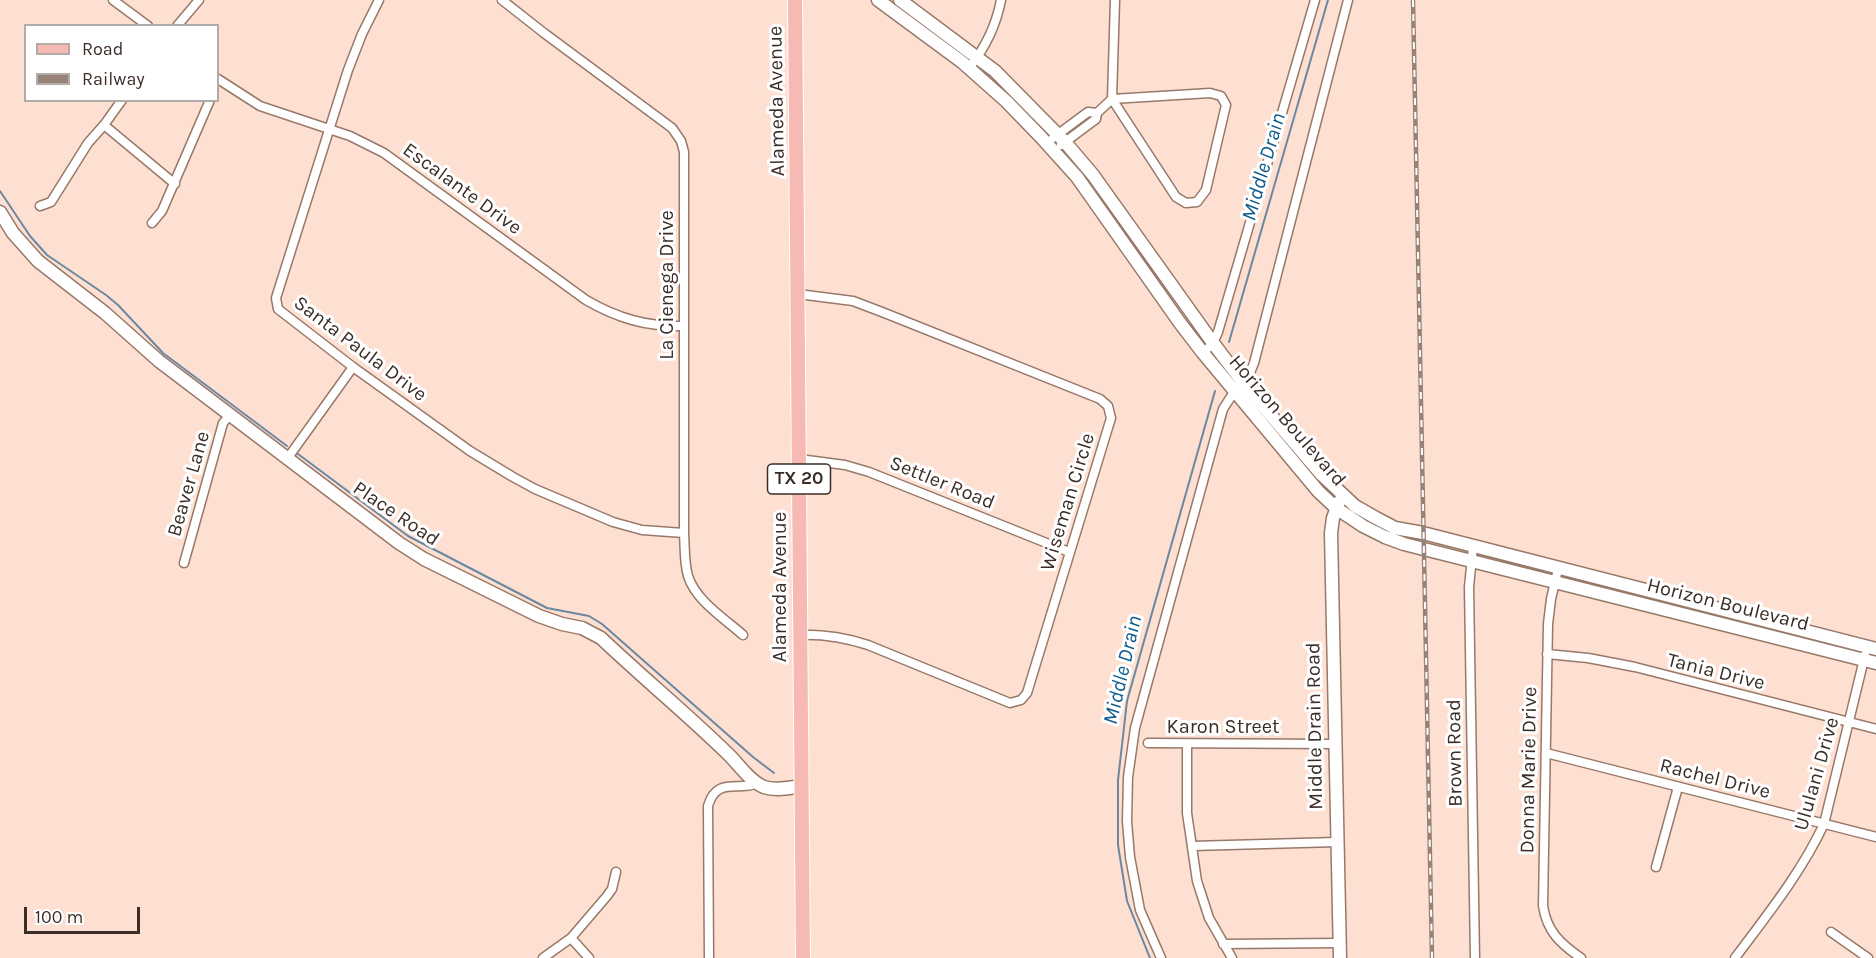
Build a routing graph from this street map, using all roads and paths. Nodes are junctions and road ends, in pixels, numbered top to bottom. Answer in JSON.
{"nodes":[{"id":1,"x":113,"y":0,"type":"edge"},
{"id":2,"x":199,"y":0,"type":"edge"},
{"id":3,"x":379,"y":0,"type":"edge"},
{"id":4,"x":502,"y":0,"type":"edge"},
{"id":5,"x":795,"y":0,"type":"edge"},
{"id":6,"x":878,"y":0,"type":"edge"},
{"id":7,"x":900,"y":0,"type":"edge"},
{"id":8,"x":1001,"y":0,"type":"edge"},
{"id":9,"x":1115,"y":0,"type":"edge"},
{"id":10,"x":1315,"y":0,"type":"edge"},
{"id":11,"x":1348,"y":0,"type":"edge"},
{"id":12,"x":145,"y":24,"type":"edge"},
{"id":13,"x":179,"y":24,"type":"edge"},
{"id":14,"x":973,"y":63,"type":"junction"},
{"id":15,"x":219,"y":81,"type":"edge"},
{"id":16,"x":1112,"y":99,"type":"junction"},
{"id":17,"x":121,"y":102,"type":"edge"},
{"id":18,"x":209,"y":102,"type":"edge"},
{"id":19,"x":104,"y":125,"type":"junction"},
{"id":20,"x":329,"y":129,"type":"junction"},
{"id":21,"x":1061,"y":138,"type":"junction"},
{"id":22,"x":1050,"y":147,"type":"junction"},
{"id":23,"x":175,"y":184,"type":"junction"},
{"id":24,"x":40,"y":206,"type":"dead end"},
{"id":25,"x":0,"y":212,"type":"edge"},
{"id":26,"x":152,"y":223,"type":"dead end"},
{"id":27,"x":798,"y":294,"type":"junction"},
{"id":28,"x":683,"y":326,"type":"junction"},
{"id":29,"x":1213,"y":343,"type":"junction"},
{"id":30,"x":1203,"y":353,"type":"junction"},
{"id":31,"x":353,"y":367,"type":"junction"},
{"id":32,"x":1239,"y":388,"type":"junction"},
{"id":33,"x":229,"y":416,"type":"junction"},
{"id":34,"x":286,"y":459,"type":"junction"},
{"id":35,"x":799,"y":459,"type":"junction"},
{"id":36,"x":1342,"y":495,"type":"junction"},
{"id":37,"x":1336,"y":508,"type":"junction"},
{"id":38,"x":684,"y":533,"type":"junction"},
{"id":39,"x":1473,"y":547,"type":"junction"},
{"id":40,"x":1070,"y":552,"type":"junction"},
{"id":41,"x":1472,"y":561,"type":"junction"},
{"id":42,"x":184,"y":563,"type":"dead end"},
{"id":43,"x":1558,"y":568,"type":"junction"},
{"id":44,"x":1555,"y":582,"type":"junction"},
{"id":45,"x":743,"y":635,"type":"dead end"},
{"id":46,"x":799,"y":635,"type":"junction"},
{"id":47,"x":1871,"y":648,"type":"edge"},
{"id":48,"x":1547,"y":654,"type":"junction"},
{"id":49,"x":1870,"y":662,"type":"edge"},
{"id":50,"x":1849,"y":723,"type":"junction"},
{"id":51,"x":1876,"y":729,"type":"edge"},
{"id":52,"x":1148,"y":743,"type":"dead end"},
{"id":53,"x":1188,"y":744,"type":"junction"},
{"id":54,"x":1335,"y":744,"type":"junction"},
{"id":55,"x":1545,"y":753,"type":"junction"},
{"id":56,"x":758,"y":783,"type":"junction"},
{"id":57,"x":801,"y":786,"type":"junction"},
{"id":58,"x":1678,"y":787,"type":"junction"},
{"id":59,"x":1824,"y":824,"type":"junction"},
{"id":60,"x":1876,"y":837,"type":"edge"},
{"id":61,"x":1337,"y":842,"type":"junction"},
{"id":62,"x":1192,"y":846,"type":"junction"},
{"id":63,"x":1656,"y":867,"type":"dead end"},
{"id":64,"x":616,"y":872,"type":"dead end"},
{"id":65,"x":1832,"y":932,"type":"dead end"},
{"id":66,"x":571,"y":938,"type":"junction"},
{"id":67,"x":1340,"y":943,"type":"junction"},
{"id":68,"x":1223,"y":944,"type":"junction"},
{"id":69,"x":543,"y":958,"type":"edge"},
{"id":70,"x":589,"y":958,"type":"edge"},
{"id":71,"x":708,"y":958,"type":"edge"},
{"id":72,"x":802,"y":958,"type":"edge"},
{"id":73,"x":1161,"y":958,"type":"edge"},
{"id":74,"x":1232,"y":958,"type":"edge"},
{"id":75,"x":1340,"y":958,"type":"edge"},
{"id":76,"x":1475,"y":958,"type":"edge"},
{"id":77,"x":1581,"y":958,"type":"edge"},
{"id":78,"x":1735,"y":958,"type":"edge"},
{"id":79,"x":1868,"y":958,"type":"edge"}],
"edges":[{"from":1,"to":12,"type":"street"},
{"from":2,"to":13,"type":"street"},
{"from":3,"to":20,"type":"street","name":"Santa Paula Drive"},
{"from":4,"to":28,"type":"street","name":"La Cienega Drive"},
{"from":5,"to":27,"type":"main road","name":"Alameda Avenue","number":"TX 20"},
{"from":6,"to":14,"type":"main road","name":"Horizon Boulevard"},
{"from":7,"to":14,"type":"main road","name":"Horizon Boulevard"},
{"from":8,"to":14,"type":"street"},
{"from":9,"to":16,"type":"street"},
{"from":10,"to":29,"type":"street"},
{"from":11,"to":32,"type":"street"},
{"from":14,"to":21,"type":"main road","name":"Horizon Boulevard"},
{"from":14,"to":22,"type":"main road","name":"Horizon Boulevard"},
{"from":15,"to":20,"type":"street","name":"Escalante Drive"},
{"from":16,"to":16,"type":"street"},
{"from":16,"to":21,"type":"street"},
{"from":17,"to":19,"type":"street"},
{"from":18,"to":23,"type":"street"},
{"from":19,"to":23,"type":"street"},
{"from":19,"to":24,"type":"street"},
{"from":20,"to":28,"type":"street","name":"Escalante Drive"},
{"from":20,"to":31,"type":"street","name":"Santa Paula Drive"},
{"from":21,"to":22,"type":"street"},
{"from":21,"to":29,"type":"main road","name":"Horizon Boulevard"},
{"from":22,"to":30,"type":"main road","name":"Horizon Boulevard"},
{"from":23,"to":26,"type":"street"},
{"from":25,"to":33,"type":"main road","name":"Place Road"},
{"from":27,"to":35,"type":"main road","name":"Alameda Avenue","number":"TX 20"},
{"from":27,"to":40,"type":"street","name":"Wiseman Circle"},
{"from":28,"to":38,"type":"street","name":"La Cienega Drive"},
{"from":29,"to":30,"type":"street"},
{"from":29,"to":32,"type":"main road","name":"Horizon Boulevard"},
{"from":30,"to":32,"type":"main road","name":"Horizon Boulevard"},
{"from":31,"to":34,"type":"street"},
{"from":31,"to":38,"type":"street","name":"Santa Paula Drive"},
{"from":32,"to":36,"type":"main road","name":"Horizon Boulevard"},
{"from":32,"to":37,"type":"main road","name":"Horizon Boulevard"},
{"from":32,"to":73,"type":"street"},
{"from":33,"to":34,"type":"main road","name":"Place Road"},
{"from":33,"to":42,"type":"street","name":"Beaver Lane"},
{"from":34,"to":56,"type":"main road","name":"Place Road"},
{"from":35,"to":40,"type":"street","name":"Settler Road"},
{"from":35,"to":46,"type":"main road","name":"Alameda Avenue","number":"TX 20"},
{"from":36,"to":37,"type":"main road","name":"Middle Drain Road"},
{"from":36,"to":39,"type":"main road","name":"Horizon Boulevard"},
{"from":37,"to":41,"type":"main road","name":"Horizon Boulevard"},
{"from":37,"to":54,"type":"main road","name":"Middle Drain Road"},
{"from":38,"to":45,"type":"street","name":"La Cienega Drive"},
{"from":39,"to":41,"type":"street","name":"Brown Road"},
{"from":39,"to":43,"type":"main road","name":"Horizon Boulevard"},
{"from":40,"to":46,"type":"street","name":"Wiseman Circle"},
{"from":41,"to":44,"type":"main road","name":"Horizon Boulevard"},
{"from":41,"to":76,"type":"street","name":"Brown Road"},
{"from":43,"to":44,"type":"street","name":"Donna Marie Drive"},
{"from":43,"to":47,"type":"main road","name":"Horizon Boulevard"},
{"from":44,"to":48,"type":"street","name":"Donna Marie Drive"},
{"from":44,"to":49,"type":"main road","name":"Horizon Boulevard"},
{"from":46,"to":57,"type":"main road","name":"Alameda Avenue","number":"TX 20"},
{"from":47,"to":49,"type":"street","name":"Ululani Drive"},
{"from":48,"to":50,"type":"street","name":"Tania Drive"},
{"from":48,"to":55,"type":"street","name":"Donna Marie Drive"},
{"from":49,"to":50,"type":"street","name":"Ululani Drive"},
{"from":50,"to":51,"type":"street","name":"Tania Drive"},
{"from":50,"to":59,"type":"street","name":"Ululani Drive"},
{"from":52,"to":53,"type":"street","name":"Karon Street"},
{"from":53,"to":54,"type":"street","name":"Karon Street"},
{"from":53,"to":62,"type":"street"},
{"from":54,"to":61,"type":"main road","name":"Middle Drain Road"},
{"from":55,"to":58,"type":"street","name":"Rachel Drive"},
{"from":55,"to":77,"type":"street","name":"Donna Marie Drive"},
{"from":56,"to":57,"type":"main road"},
{"from":56,"to":71,"type":"street"},
{"from":57,"to":72,"type":"main road","name":"Alameda Avenue","number":"TX 20"},
{"from":58,"to":59,"type":"street","name":"Rachel Drive"},
{"from":58,"to":63,"type":"street"},
{"from":59,"to":60,"type":"street","name":"Rachel Drive"},
{"from":59,"to":78,"type":"street","name":"Ululani Drive"},
{"from":61,"to":62,"type":"street"},
{"from":61,"to":67,"type":"main road","name":"Middle Drain Road"},
{"from":62,"to":68,"type":"street"},
{"from":64,"to":66,"type":"street"},
{"from":65,"to":79,"type":"street"},
{"from":66,"to":69,"type":"street"},
{"from":66,"to":70,"type":"street"},
{"from":67,"to":68,"type":"street"},
{"from":67,"to":75,"type":"main road","name":"Middle Drain Road"},
{"from":68,"to":74,"type":"street"}]}
